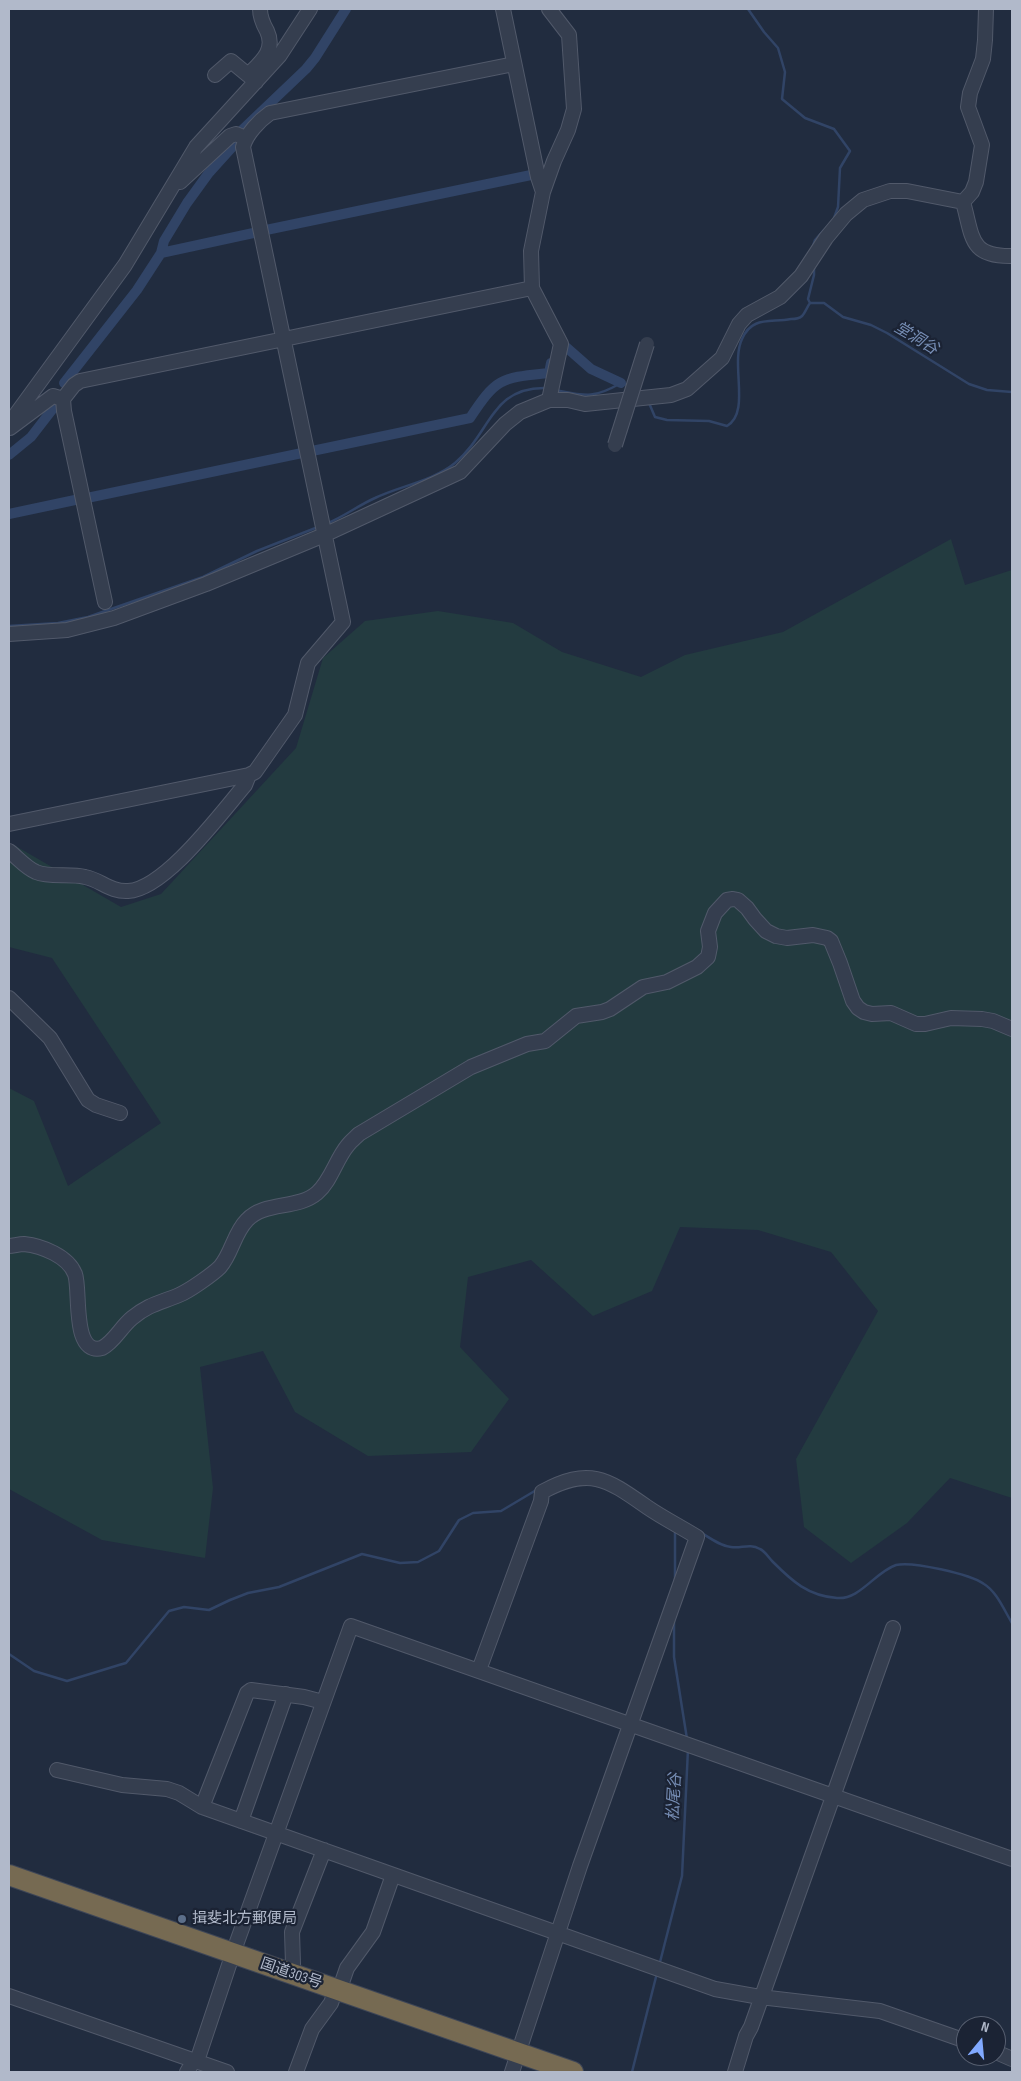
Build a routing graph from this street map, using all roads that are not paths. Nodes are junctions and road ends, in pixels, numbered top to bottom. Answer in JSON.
{"nodes":[{"id":1,"x":260,"y":9,"type":"edge"},
{"id":2,"x":310,"y":9,"type":"edge"},
{"id":3,"x":503,"y":9,"type":"edge"},
{"id":4,"x":549,"y":9,"type":"edge"},
{"id":5,"x":986,"y":9,"type":"edge"},
{"id":6,"x":514,"y":64,"type":"junction"},
{"id":7,"x":215,"y":75,"type":"dead end"},
{"id":8,"x":252,"y":78,"type":"junction"},
{"id":9,"x":245,"y":138,"type":"junction"},
{"id":10,"x":173,"y":185,"type":"junction"},
{"id":11,"x":543,"y":192,"type":"junction"},
{"id":12,"x":963,"y":202,"type":"junction"},
{"id":13,"x":1012,"y":256,"type":"edge"},
{"id":14,"x":532,"y":288,"type":"junction"},
{"id":15,"x":284,"y":340,"type":"junction"},
{"id":16,"x":647,"y":344,"type":"dead end"},
{"id":17,"x":63,"y":399,"type":"junction"},
{"id":18,"x":550,"y":400,"type":"junction"},
{"id":19,"x":9,"y":424,"type":"edge"},
{"id":20,"x":9,"y":428,"type":"edge"},
{"id":21,"x":615,"y":445,"type":"dead end"},
{"id":22,"x":324,"y":535,"type":"junction"},
{"id":23,"x":105,"y":602,"type":"dead end"},
{"id":24,"x":9,"y":634,"type":"edge"},
{"id":25,"x":249,"y":775,"type":"junction"},
{"id":26,"x":9,"y":824,"type":"edge"},
{"id":27,"x":9,"y":851,"type":"edge"},
{"id":28,"x":9,"y":998,"type":"edge"},
{"id":29,"x":1012,"y":1029,"type":"edge"},
{"id":30,"x":120,"y":1113,"type":"dead end"},
{"id":31,"x":9,"y":1246,"type":"edge"},
{"id":32,"x":893,"y":1628,"type":"dead end"},
{"id":33,"x":479,"y":1670,"type":"junction"},
{"id":34,"x":286,"y":1694,"type":"junction"},
{"id":35,"x":323,"y":1702,"type":"junction"},
{"id":36,"x":632,"y":1724,"type":"junction"},
{"id":37,"x":57,"y":1770,"type":"dead end"},
{"id":38,"x":833,"y":1795,"type":"junction"},
{"id":39,"x":202,"y":1807,"type":"junction"},
{"id":40,"x":241,"y":1821,"type":"junction"},
{"id":41,"x":276,"y":1833,"type":"junction"},
{"id":42,"x":324,"y":1850,"type":"junction"},
{"id":43,"x":1012,"y":1859,"type":"edge"},
{"id":44,"x":9,"y":1875,"type":"edge"},
{"id":45,"x":393,"y":1875,"type":"junction"},
{"id":46,"x":557,"y":1933,"type":"junction"},
{"id":47,"x":233,"y":1953,"type":"junction"},
{"id":48,"x":291,"y":1973,"type":"junction"},
{"id":49,"x":338,"y":1990,"type":"junction"},
{"id":50,"x":9,"y":1996,"type":"edge"},
{"id":51,"x":760,"y":1997,"type":"junction"},
{"id":52,"x":956,"y":2038,"type":"edge"},
{"id":53,"x":518,"y":2053,"type":"junction"},
{"id":54,"x":193,"y":2064,"type":"edge"},
{"id":55,"x":227,"y":2072,"type":"edge"},
{"id":56,"x":296,"y":2072,"type":"edge"},
{"id":57,"x":512,"y":2072,"type":"edge"},
{"id":58,"x":573,"y":2072,"type":"edge"},
{"id":59,"x":734,"y":2072,"type":"edge"}],
"edges":[{"from":1,"to":8,"type":"street"},
{"from":2,"to":8,"type":"street"},
{"from":3,"to":6,"type":"street"},
{"from":4,"to":11,"type":"street"},
{"from":5,"to":12,"type":"street"},
{"from":6,"to":9,"type":"street"},
{"from":6,"to":11,"type":"street"},
{"from":7,"to":8,"type":"street"},
{"from":8,"to":10,"type":"street"},
{"from":9,"to":10,"type":"street"},
{"from":9,"to":15,"type":"street"},
{"from":10,"to":19,"type":"street"},
{"from":11,"to":14,"type":"street"},
{"from":12,"to":13,"type":"street"},
{"from":12,"to":18,"type":"street"},
{"from":14,"to":15,"type":"street"},
{"from":14,"to":18,"type":"street"},
{"from":15,"to":17,"type":"street"},
{"from":15,"to":22,"type":"street"},
{"from":16,"to":21,"type":"street","bridge":true},
{"from":17,"to":20,"type":"street"},
{"from":17,"to":23,"type":"street"},
{"from":18,"to":22,"type":"street"},
{"from":22,"to":24,"type":"street"},
{"from":22,"to":25,"type":"street"},
{"from":25,"to":26,"type":"street"},
{"from":25,"to":27,"type":"street"},
{"from":28,"to":30,"type":"street"},
{"from":29,"to":31,"type":"street"},
{"from":32,"to":38,"type":"street"},
{"from":33,"to":35,"type":"street"},
{"from":33,"to":36,"type":"street"},
{"from":33,"to":36,"type":"street"},
{"from":34,"to":35,"type":"street"},
{"from":34,"to":39,"type":"street"},
{"from":34,"to":40,"type":"street"},
{"from":35,"to":41,"type":"street"},
{"from":36,"to":38,"type":"street"},
{"from":36,"to":46,"type":"street"},
{"from":37,"to":39,"type":"street"},
{"from":38,"to":43,"type":"street"},
{"from":38,"to":51,"type":"street"},
{"from":39,"to":40,"type":"street"},
{"from":40,"to":41,"type":"street"},
{"from":41,"to":42,"type":"street"},
{"from":41,"to":47,"type":"street"},
{"from":42,"to":45,"type":"street"},
{"from":42,"to":48,"type":"street"},
{"from":44,"to":47,"type":"highway","name":"国道303号"},
{"from":45,"to":46,"type":"street"},
{"from":45,"to":49,"type":"street"},
{"from":46,"to":51,"type":"street"},
{"from":46,"to":53,"type":"street"},
{"from":47,"to":48,"type":"highway","name":"国道303号"},
{"from":47,"to":54,"type":"street"},
{"from":48,"to":49,"type":"highway","name":"国道303号"},
{"from":49,"to":53,"type":"highway","name":"国道303号"},
{"from":49,"to":56,"type":"street"},
{"from":50,"to":54,"type":"street"},
{"from":51,"to":52,"type":"street"},
{"from":51,"to":59,"type":"street"},
{"from":53,"to":57,"type":"street"},
{"from":53,"to":58,"type":"highway","name":"国道303号"},
{"from":54,"to":55,"type":"street"}]}
